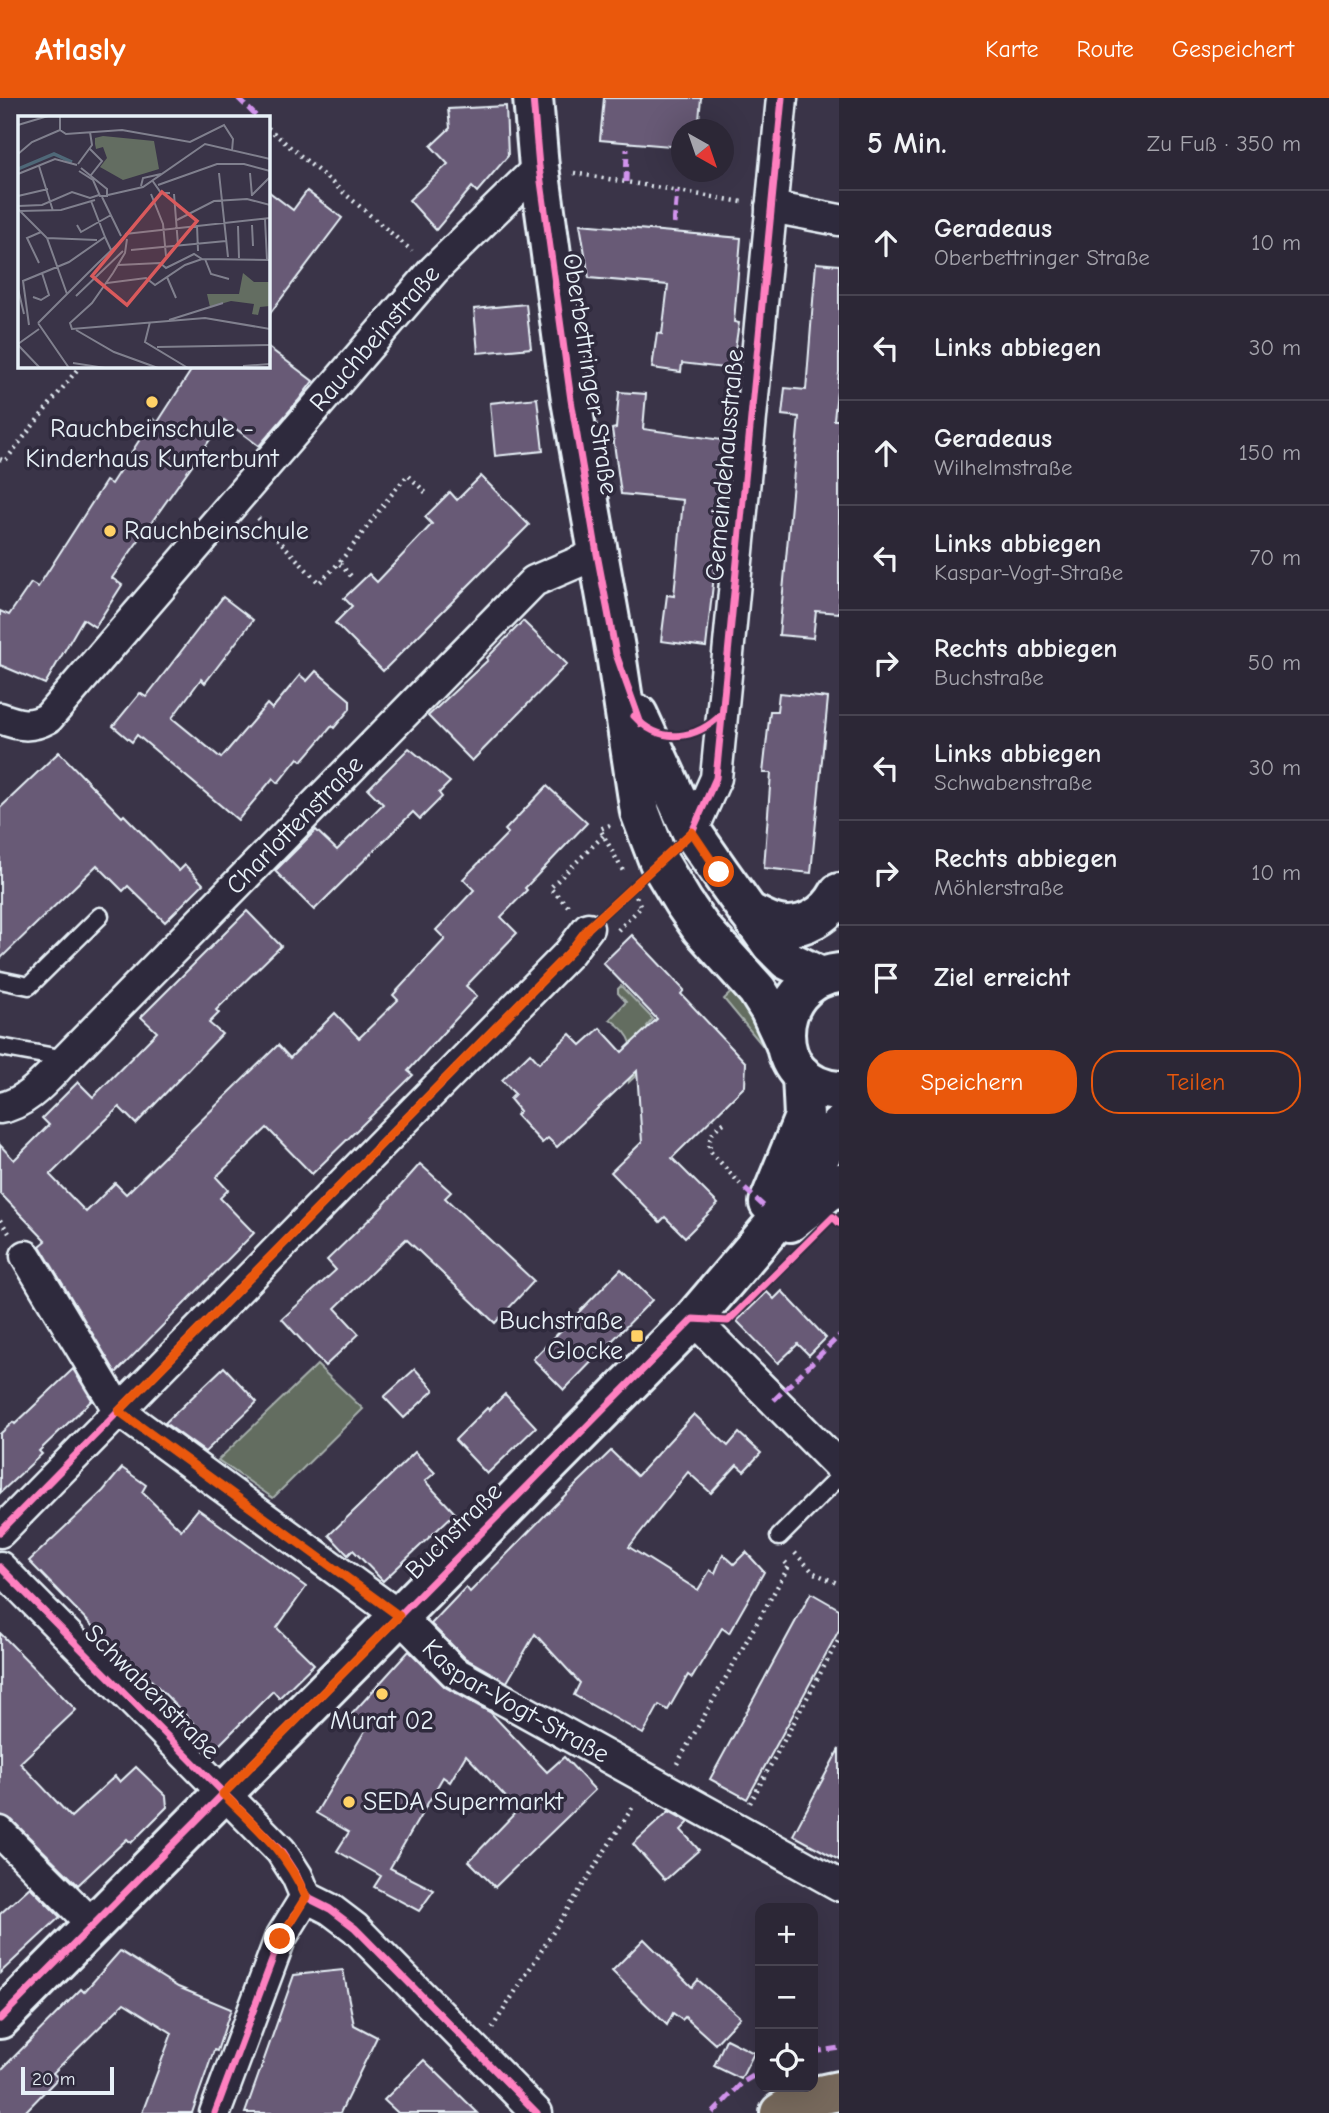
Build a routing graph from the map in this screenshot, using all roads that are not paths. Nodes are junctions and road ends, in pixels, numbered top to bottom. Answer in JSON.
{"nodes":[{"id":1,"x":533,"y":98,"type":"edge"},
{"id":2,"x":782,"y":98,"type":"edge"},
{"id":3,"x":539,"y":167,"type":"junction"},
{"id":4,"x":771,"y":207,"type":"junction"},
{"id":5,"x":839,"y":220,"type":"edge"},
{"id":6,"x":597,"y":554,"type":"junction"},
{"id":7,"x":616,"y":654,"type":"junction"},
{"id":8,"x":11,"y":722,"type":"edge"},
{"id":9,"x":692,"y":832,"type":"junction"},
{"id":10,"x":839,"y":893,"type":"edge"},
{"id":11,"x":748,"y":912,"type":"junction"},
{"id":12,"x":100,"y":916,"type":"dead end"},
{"id":13,"x":588,"y":928,"type":"road end"},
{"id":14,"x":834,"y":973,"type":"edge"},
{"id":15,"x":0,"y":981,"type":"edge"},
{"id":16,"x":0,"y":1047,"type":"edge"},
{"id":17,"x":66,"y":1059,"type":"junction"},
{"id":18,"x":793,"y":1059,"type":"junction"},
{"id":19,"x":839,"y":1091,"type":"edge"},
{"id":20,"x":0,"y":1108,"type":"edge"},
{"id":21,"x":839,"y":1126,"type":"edge"},
{"id":22,"x":839,"y":1183,"type":"edge"},
{"id":23,"x":26,"y":1256,"type":"dead end"},
{"id":24,"x":744,"y":1261,"type":"junction"},
{"id":25,"x":693,"y":1319,"type":"junction"},
{"id":26,"x":119,"y":1411,"type":"junction"},
{"id":27,"x":839,"y":1466,"type":"edge"},
{"id":28,"x":839,"y":1477,"type":"edge"},
{"id":29,"x":0,"y":1532,"type":"edge"},
{"id":30,"x":779,"y":1537,"type":"road end"},
{"id":31,"x":0,"y":1567,"type":"edge"},
{"id":32,"x":399,"y":1616,"type":"junction"},
{"id":33,"x":223,"y":1794,"type":"junction"},
{"id":34,"x":0,"y":1832,"type":"edge"},
{"id":35,"x":839,"y":1885,"type":"edge"},
{"id":36,"x":306,"y":1897,"type":"junction"},
{"id":37,"x":93,"y":1926,"type":"junction"},
{"id":38,"x":0,"y":2019,"type":"edge"},
{"id":39,"x":839,"y":2091,"type":"edge"},
{"id":40,"x":215,"y":2113,"type":"edge"},
{"id":41,"x":537,"y":2113,"type":"edge"},
{"id":42,"x":779,"y":2113,"type":"edge"}],
"edges":[{"from":1,"to":3,"type":"street","name":"Oberbettringer Straße"},
{"from":2,"to":4,"type":"street","name":"Gemeindehausstraße"},
{"from":3,"to":6,"type":"street","name":"Oberbettringer Straße"},
{"from":3,"to":8,"type":"street","name":"Rauchbeinstraße"},
{"from":4,"to":5,"type":"street"},
{"from":4,"to":9,"type":"street","name":"Gemeindehausstraße"},
{"from":6,"to":7,"type":"street","name":"Oberbettringer Straße"},
{"from":6,"to":17,"type":"street","name":"Charlottenstraße"},
{"from":7,"to":9,"type":"street","name":"Oberbettringer Straße"},
{"from":7,"to":18,"type":"street","name":"Oberbettringer Straße"},
{"from":9,"to":11,"type":"street","name":"Oberbettringer Straße"},
{"from":10,"to":11,"type":"street"},
{"from":11,"to":14,"type":"street","name":"Oberbettringer Straße"},
{"from":12,"to":15,"type":"lane"},
{"from":13,"to":26,"type":"street"},
{"from":14,"to":18,"type":"street"},
{"from":16,"to":17,"type":"lane"},
{"from":17,"to":20,"type":"street","name":"Charlottenstraße"},
{"from":18,"to":19,"type":"street"},
{"from":18,"to":24,"type":"street","name":"Buchstraße"},
{"from":21,"to":24,"type":"street","name":"Buchstraße"},
{"from":22,"to":24,"type":"street"},
{"from":23,"to":26,"type":"street"},
{"from":24,"to":25,"type":"street","name":"Buchstraße"},
{"from":25,"to":27,"type":"street"},
{"from":25,"to":32,"type":"street","name":"Buchstraße"},
{"from":26,"to":29,"type":"street"},
{"from":26,"to":32,"type":"street","name":"Kaspar-Vogt-Straße"},
{"from":28,"to":30,"type":"lane"},
{"from":31,"to":33,"type":"street","name":"Schwabenstraße"},
{"from":32,"to":33,"type":"street","name":"Buchstraße"},
{"from":32,"to":35,"type":"street","name":"Kaspar-Vogt-Straße"},
{"from":33,"to":36,"type":"street","name":"Schwabenstraße"},
{"from":33,"to":37,"type":"street","name":"Buchstraße"},
{"from":34,"to":37,"type":"street"},
{"from":36,"to":40,"type":"street"},
{"from":36,"to":41,"type":"street"},
{"from":37,"to":38,"type":"street","name":"Buchstraße"},
{"from":39,"to":42,"type":"highway"}]}
